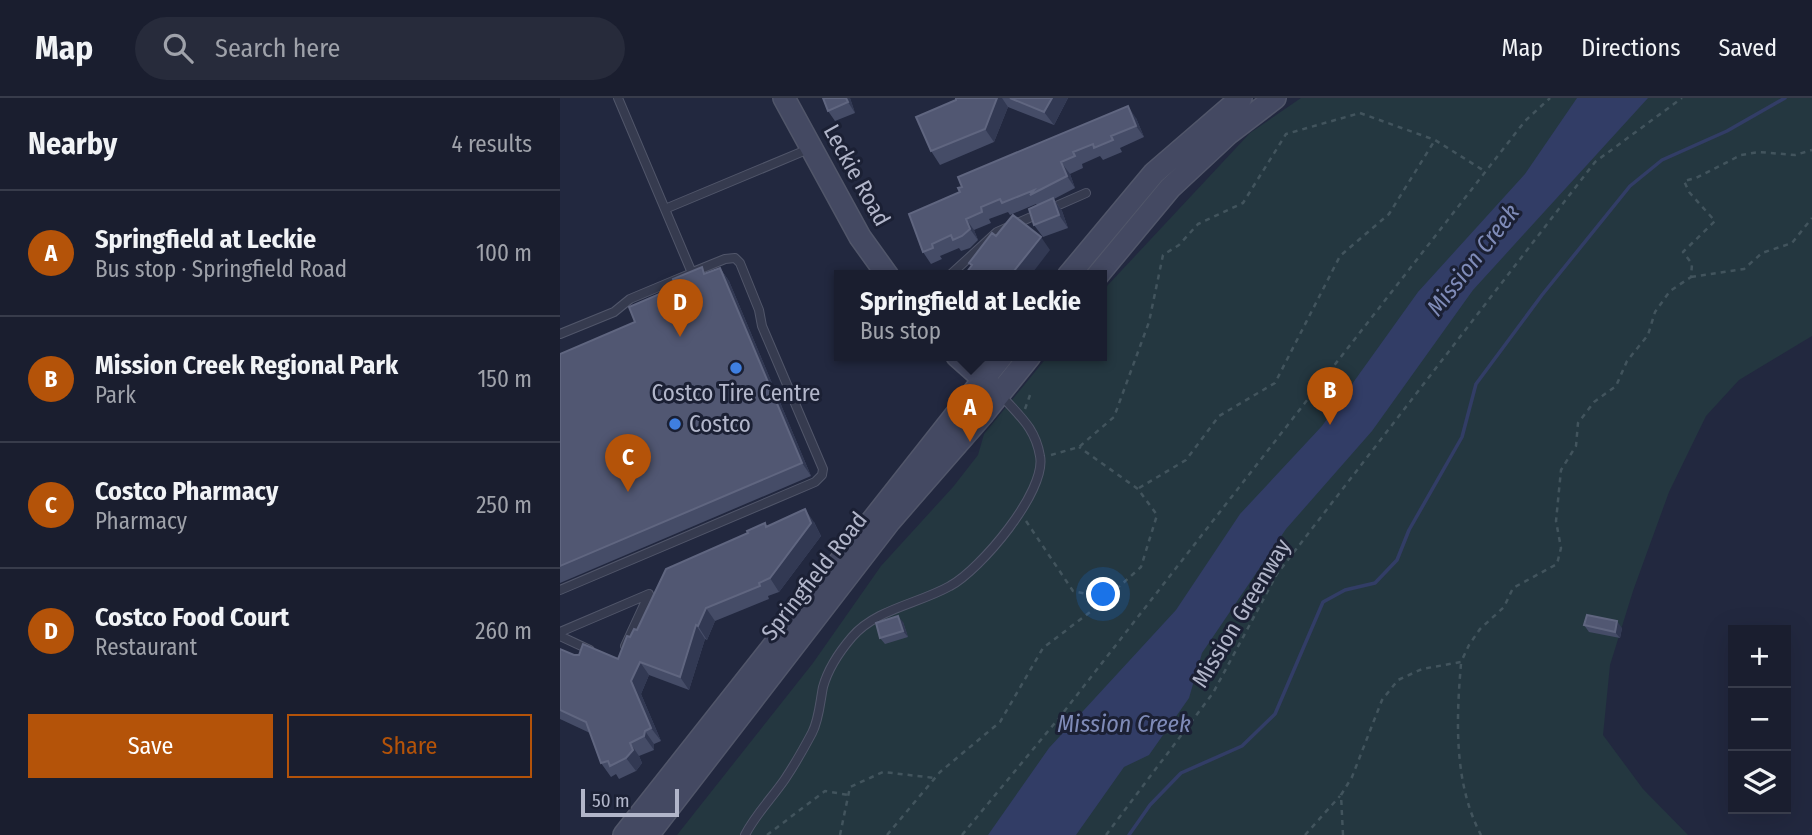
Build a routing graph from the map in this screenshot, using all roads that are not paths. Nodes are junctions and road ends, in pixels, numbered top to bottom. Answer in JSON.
{"nodes":[{"id":1,"x":618,"y":98,"type":"edge"},
{"id":2,"x":783,"y":98,"type":"edge"},
{"id":3,"x":1241,"y":98,"type":"edge"},
{"id":4,"x":1275,"y":98,"type":"edge"},
{"id":5,"x":811,"y":148,"type":"junction"},
{"id":6,"x":1086,"y":193,"type":"dead end"},
{"id":7,"x":666,"y":209,"type":"junction"},
{"id":8,"x":884,"y":270,"type":"edge"},
{"id":9,"x":956,"y":270,"type":"edge"},
{"id":10,"x":1073,"y":270,"type":"edge"},
{"id":11,"x":1102,"y":270,"type":"edge"},
{"id":12,"x":692,"y":272,"type":"junction"},
{"id":13,"x":560,"y":334,"type":"edge"},
{"id":14,"x":962,"y":361,"type":"edge"},
{"id":15,"x":1000,"y":361,"type":"edge"},
{"id":16,"x":1024,"y":361,"type":"edge"},
{"id":17,"x":991,"y":387,"type":"junction"},
{"id":18,"x":560,"y":590,"type":"edge"},
{"id":19,"x":560,"y":634,"type":"edge"},
{"id":20,"x":623,"y":651,"type":"edge"},
{"id":21,"x":595,"y":652,"type":"edge"},
{"id":22,"x":624,"y":835,"type":"edge"},
{"id":23,"x":648,"y":835,"type":"edge"},
{"id":24,"x":745,"y":835,"type":"edge"}],
"edges":[{"from":1,"to":7,"type":"lane"},
{"from":2,"to":5,"type":"main road","name":"Leckie Road"},
{"from":3,"to":10,"type":"main road"},
{"from":4,"to":11,"type":"main road"},
{"from":5,"to":7,"type":"lane"},
{"from":5,"to":8,"type":"main road","name":"Leckie Road"},
{"from":6,"to":9,"type":"lane"},
{"from":7,"to":12,"type":"lane"},
{"from":12,"to":13,"type":"lane"},
{"from":12,"to":18,"type":"lane"},
{"from":14,"to":17,"type":"main road"},
{"from":15,"to":17,"type":"main road","name":"Springfield Road"},
{"from":16,"to":17,"type":"main road","name":"Springfield Road"},
{"from":17,"to":22,"type":"main road","name":"Springfield Road"},
{"from":17,"to":23,"type":"main road","name":"Springfield Road"},
{"from":17,"to":24,"type":"lane"},
{"from":19,"to":20,"type":"lane"},
{"from":19,"to":21,"type":"lane"}]}
